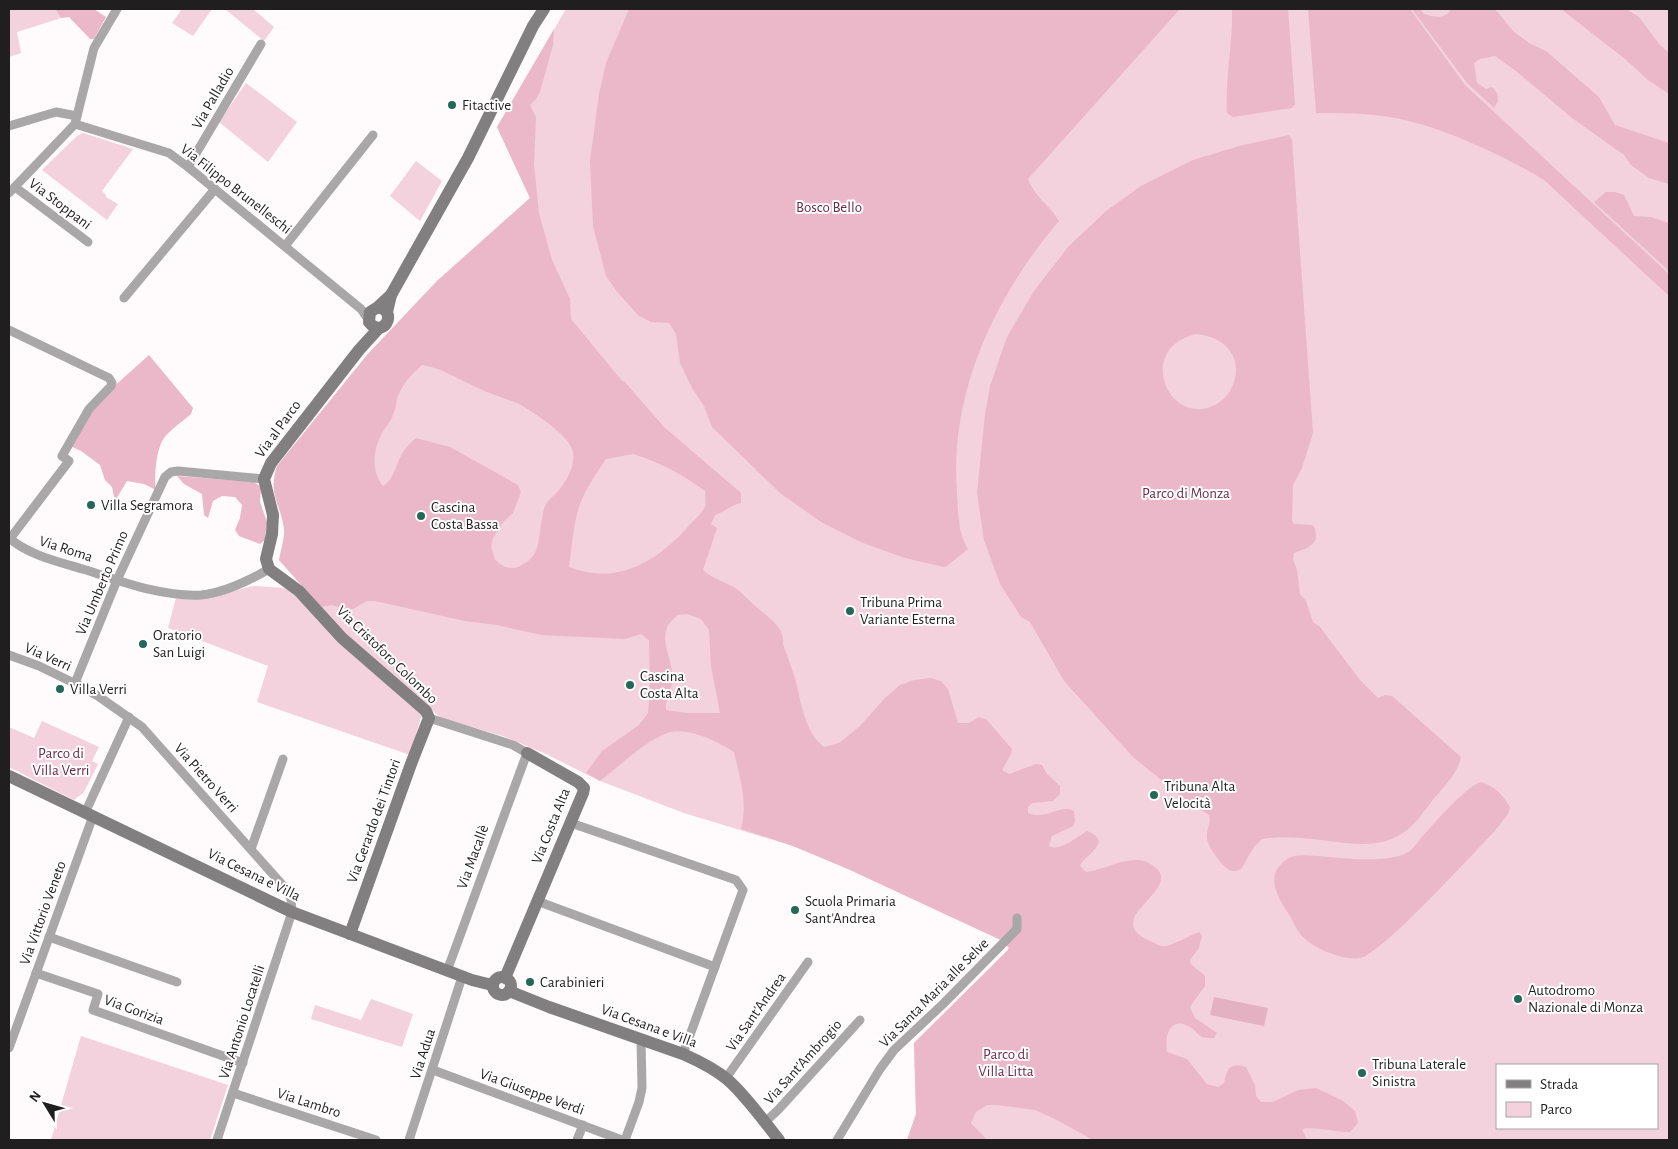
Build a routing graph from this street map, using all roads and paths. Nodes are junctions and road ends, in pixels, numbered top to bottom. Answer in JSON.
{"nodes":[{"id":1,"x":117,"y":9,"type":"edge"},
{"id":2,"x":544,"y":9,"type":"edge"},
{"id":3,"x":553,"y":9,"type":"edge"},
{"id":4,"x":261,"y":44,"type":"dead end"},
{"id":5,"x":504,"y":87,"type":"junction"},
{"id":6,"x":76,"y":120,"type":"junction"},
{"id":7,"x":9,"y":126,"type":"edge"},
{"id":8,"x":373,"y":135,"type":"dead end"},
{"id":9,"x":188,"y":167,"type":"junction"},
{"id":10,"x":215,"y":189,"type":"junction"},
{"id":11,"x":12,"y":190,"type":"edge"},
{"id":12,"x":88,"y":242,"type":"dead end"},
{"id":13,"x":285,"y":246,"type":"junction"},
{"id":14,"x":124,"y":298,"type":"dead end"},
{"id":15,"x":374,"y":315,"type":"junction"},
{"id":16,"x":12,"y":332,"type":"edge"},
{"id":17,"x":264,"y":479,"type":"junction"},
{"id":18,"x":9,"y":539,"type":"edge"},
{"id":19,"x":273,"y":573,"type":"junction"},
{"id":20,"x":117,"y":580,"type":"junction"},
{"id":21,"x":9,"y":655,"type":"edge"},
{"id":22,"x":76,"y":684,"type":"junction"},
{"id":23,"x":130,"y":717,"type":"junction"},
{"id":24,"x":430,"y":718,"type":"junction"},
{"id":25,"x":527,"y":753,"type":"junction"},
{"id":26,"x":283,"y":759,"type":"dead end"},
{"id":27,"x":9,"y":776,"type":"edge"},
{"id":28,"x":89,"y":814,"type":"junction"},
{"id":29,"x":571,"y":823,"type":"junction"},
{"id":30,"x":251,"y":849,"type":"junction"},
{"id":31,"x":538,"y":901,"type":"junction"},
{"id":32,"x":292,"y":912,"type":"junction"},
{"id":33,"x":1017,"y":918,"type":"dead end"},
{"id":34,"x":350,"y":934,"type":"junction"},
{"id":35,"x":49,"y":937,"type":"junction"},
{"id":36,"x":808,"y":962,"type":"dead end"},
{"id":37,"x":715,"y":967,"type":"junction"},
{"id":38,"x":446,"y":971,"type":"junction"},
{"id":39,"x":36,"y":973,"type":"junction"},
{"id":40,"x":462,"y":977,"type":"junction"},
{"id":41,"x":505,"y":978,"type":"junction"},
{"id":42,"x":177,"y":982,"type":"dead end"},
{"id":43,"x":492,"y":985,"type":"junction"},
{"id":44,"x":509,"y":991,"type":"junction"},
{"id":45,"x":860,"y":1020,"type":"dead end"},
{"id":46,"x":642,"y":1039,"type":"junction"},
{"id":47,"x":9,"y":1048,"type":"edge"},
{"id":48,"x":683,"y":1054,"type":"junction"},
{"id":49,"x":243,"y":1063,"type":"junction"},
{"id":50,"x":433,"y":1070,"type":"junction"},
{"id":51,"x":726,"y":1078,"type":"junction"},
{"id":52,"x":233,"y":1093,"type":"junction"},
{"id":53,"x":764,"y":1123,"type":"junction"},
{"id":54,"x":583,"y":1125,"type":"junction"},
{"id":55,"x":217,"y":1140,"type":"edge"},
{"id":56,"x":376,"y":1140,"type":"edge"},
{"id":57,"x":409,"y":1140,"type":"edge"},
{"id":58,"x":577,"y":1140,"type":"edge"},
{"id":59,"x":624,"y":1140,"type":"edge"},
{"id":60,"x":779,"y":1140,"type":"edge"},
{"id":61,"x":837,"y":1140,"type":"edge"}],
"edges":[{"from":1,"to":6,"type":"street"},
{"from":2,"to":5,"type":"street","name":"Via al Parco"},
{"from":3,"to":5,"type":"street","name":"Via al Parco"},
{"from":4,"to":9,"type":"street","name":"Via Palladio"},
{"from":5,"to":15,"type":"street","name":"Via al Parco"},
{"from":6,"to":7,"type":"street","name":"Via Filippo Brunelleschi"},
{"from":6,"to":9,"type":"street","name":"Via Filippo Brunelleschi"},
{"from":6,"to":11,"type":"street"},
{"from":8,"to":13,"type":"street"},
{"from":9,"to":10,"type":"street","name":"Via Filippo Brunelleschi"},
{"from":10,"to":13,"type":"street","name":"Via Filippo Brunelleschi"},
{"from":10,"to":14,"type":"street"},
{"from":11,"to":12,"type":"street","name":"Via Stoppani"},
{"from":13,"to":15,"type":"street","name":"Via Filippo Brunelleschi"},
{"from":15,"to":17,"type":"street","name":"Via al Parco"},
{"from":16,"to":18,"type":"street"},
{"from":17,"to":19,"type":"street","name":"Via al Parco"},
{"from":17,"to":20,"type":"street","name":"Via Umberto Primo"},
{"from":18,"to":20,"type":"street","name":"Via Roma"},
{"from":19,"to":20,"type":"street"},
{"from":19,"to":24,"type":"street","name":"Via Cristoforo Colombo"},
{"from":20,"to":22,"type":"street","name":"Via Umberto Primo"},
{"from":21,"to":22,"type":"street","name":"Via Verri"},
{"from":22,"to":23,"type":"street","name":"Via Pietro Verri"},
{"from":23,"to":28,"type":"street","name":"Via Vittorio Veneto"},
{"from":23,"to":30,"type":"street","name":"Via Pietro Verri"},
{"from":24,"to":25,"type":"street","name":"Via Costa Alta"},
{"from":24,"to":34,"type":"street","name":"Via Gerardo dei Tintori"},
{"from":25,"to":29,"type":"street","name":"Via Costa Alta"},
{"from":25,"to":38,"type":"street","name":"Via Macallè"},
{"from":26,"to":30,"type":"street"},
{"from":27,"to":28,"type":"street","name":"Via Cesana e Villa"},
{"from":28,"to":32,"type":"street","name":"Via Cesana e Villa"},
{"from":28,"to":35,"type":"street","name":"Via Vittorio Veneto"},
{"from":29,"to":31,"type":"street","name":"Via Costa Alta"},
{"from":29,"to":37,"type":"street"},
{"from":30,"to":32,"type":"street","name":"Via Pietro Verri"},
{"from":31,"to":37,"type":"street"},
{"from":31,"to":41,"type":"street","name":"Via Costa Alta"},
{"from":32,"to":34,"type":"street","name":"Via Cesana e Villa"},
{"from":32,"to":49,"type":"street","name":"Via Antonio Locatelli"},
{"from":33,"to":61,"type":"street","name":"Via Santa Maria alle Selve"},
{"from":34,"to":38,"type":"street","name":"Via Cesana e Villa"},
{"from":35,"to":39,"type":"street","name":"Via Vittorio Veneto"},
{"from":35,"to":42,"type":"street"},
{"from":36,"to":51,"type":"street","name":"Via Sant'Andrea"},
{"from":37,"to":48,"type":"street"},
{"from":38,"to":40,"type":"street","name":"Via Cesana e Villa"},
{"from":39,"to":47,"type":"street","name":"Via Vittorio Veneto"},
{"from":39,"to":49,"type":"street","name":"Via Gorizia"},
{"from":40,"to":43,"type":"street","name":"Via Cesana e Villa"},
{"from":40,"to":50,"type":"street","name":"Via Adua"},
{"from":41,"to":43,"type":"street"},
{"from":41,"to":44,"type":"street"},
{"from":43,"to":44,"type":"street"},
{"from":44,"to":46,"type":"street","name":"Via Cesana e Villa"},
{"from":45,"to":53,"type":"street","name":"Via Sant'Ambrogio"},
{"from":46,"to":48,"type":"street","name":"Via Cesana e Villa"},
{"from":46,"to":59,"type":"street"},
{"from":48,"to":51,"type":"street","name":"Via Cesana e Villa"},
{"from":49,"to":52,"type":"street","name":"Via Antonio Locatelli"},
{"from":50,"to":54,"type":"street","name":"Via Giuseppe Verdi"},
{"from":50,"to":57,"type":"street","name":"Via Adua"},
{"from":51,"to":53,"type":"street","name":"Via Cesana e Villa"},
{"from":52,"to":55,"type":"street","name":"Via Antonio Locatelli"},
{"from":52,"to":56,"type":"street","name":"Via Lambro"},
{"from":53,"to":60,"type":"street","name":"Via Cesana e Villa"},
{"from":54,"to":58,"type":"street"},
{"from":54,"to":59,"type":"street","name":"Via Giuseppe Verdi"}]}
